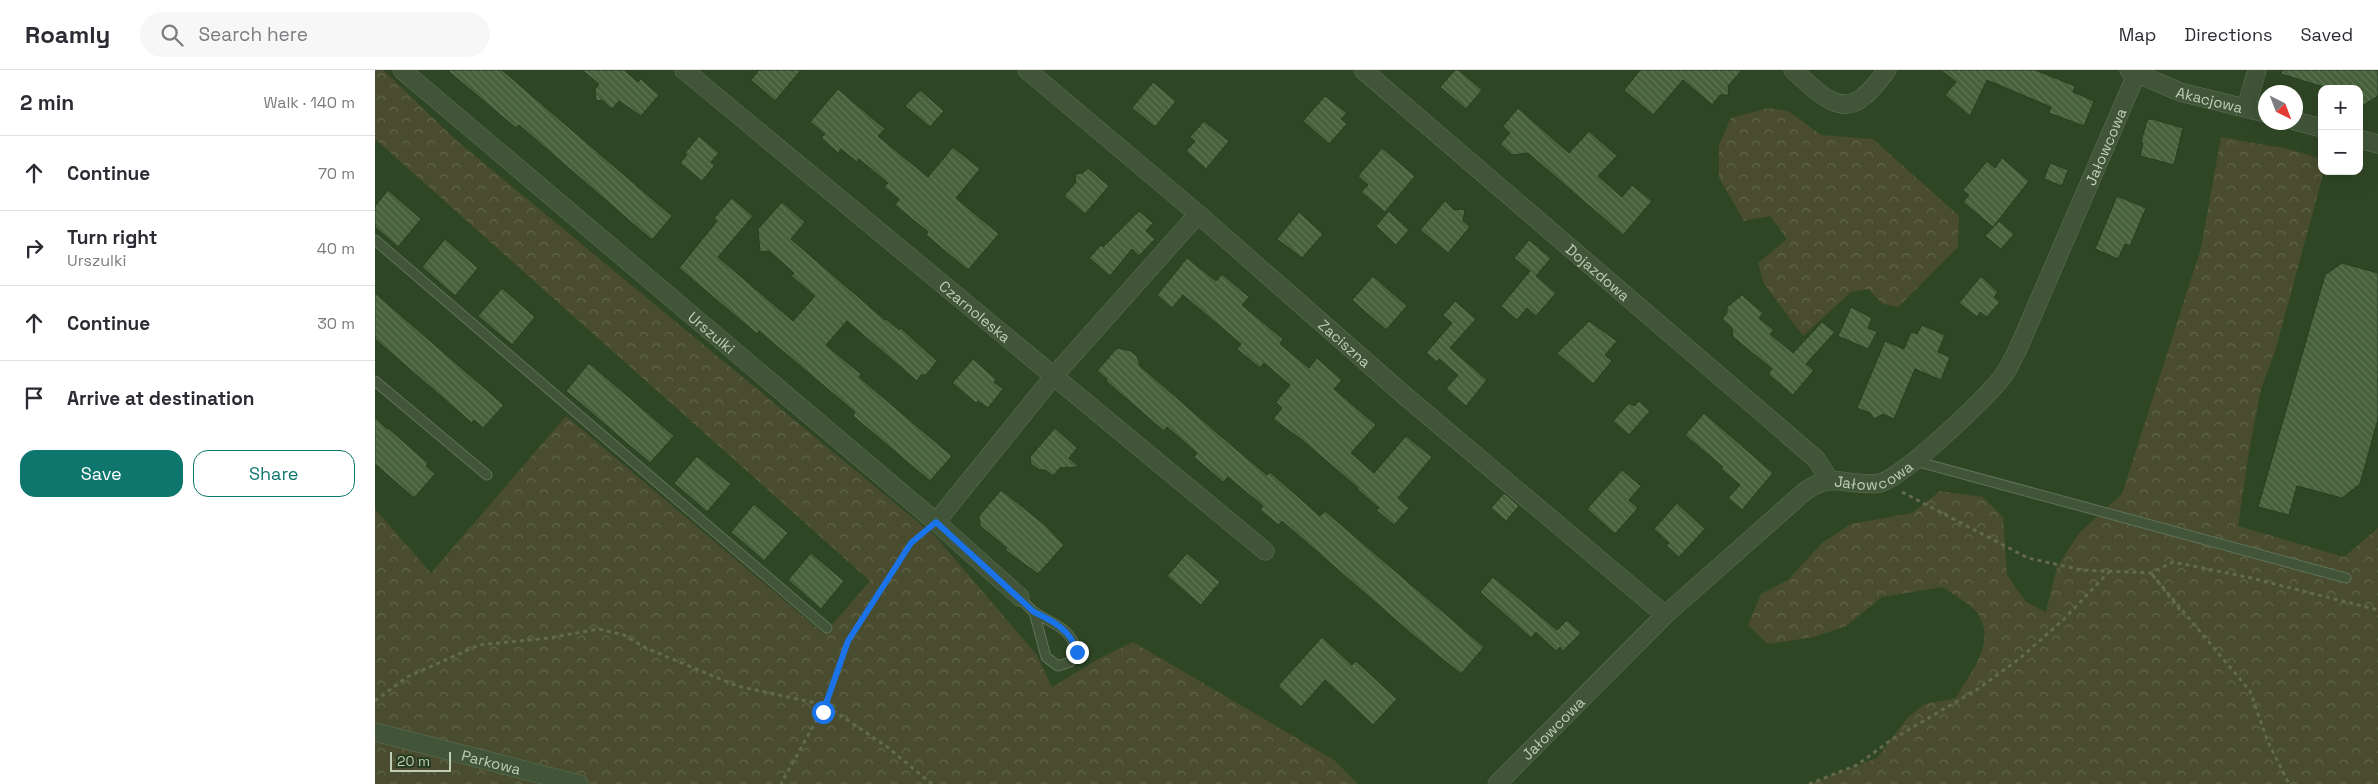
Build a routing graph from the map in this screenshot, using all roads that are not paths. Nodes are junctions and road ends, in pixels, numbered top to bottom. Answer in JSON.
{"nodes":[{"id":1,"x":402,"y":70,"type":"edge"},
{"id":2,"x":684,"y":70,"type":"edge"},
{"id":3,"x":1027,"y":70,"type":"edge"},
{"id":4,"x":1363,"y":70,"type":"edge"},
{"id":5,"x":1793,"y":70,"type":"edge"},
{"id":6,"x":1887,"y":70,"type":"edge"},
{"id":7,"x":2257,"y":70,"type":"edge"},
{"id":8,"x":2132,"y":72,"type":"edge"},
{"id":9,"x":2246,"y":108,"type":"junction"},
{"id":10,"x":2258,"y":111,"type":"edge"},
{"id":11,"x":2303,"y":123,"type":"edge"},
{"id":12,"x":2318,"y":127,"type":"edge"},
{"id":13,"x":2363,"y":140,"type":"edge"},
{"id":14,"x":2378,"y":144,"type":"edge"},
{"id":15,"x":1198,"y":214,"type":"junction"},
{"id":16,"x":375,"y":240,"type":"edge"},
{"id":17,"x":1053,"y":377,"type":"junction"},
{"id":18,"x":375,"y":381,"type":"edge"},
{"id":19,"x":1915,"y":460,"type":"junction"},
{"id":20,"x":487,"y":475,"type":"dead end"},
{"id":21,"x":1829,"y":479,"type":"junction"},
{"id":22,"x":936,"y":522,"type":"junction"},
{"id":23,"x":1265,"y":551,"type":"dead end"},
{"id":24,"x":2346,"y":578,"type":"dead end"},
{"id":25,"x":1020,"y":597,"type":"joint"},
{"id":26,"x":1034,"y":612,"type":"junction"},
{"id":27,"x":1665,"y":615,"type":"junction"},
{"id":28,"x":827,"y":628,"type":"dead end"},
{"id":29,"x":375,"y":732,"type":"edge"},
{"id":30,"x":579,"y":784,"type":"edge"},
{"id":31,"x":1497,"y":784,"type":"edge"}],
"edges":[{"from":1,"to":22,"type":"street","name":"Urszulki"},
{"from":2,"to":17,"type":"street","name":"Czarnoleska"},
{"from":3,"to":15,"type":"street","name":"Zaciszna"},
{"from":4,"to":21,"type":"street","name":"Dojazdowa"},
{"from":5,"to":6,"type":"street"},
{"from":7,"to":9,"type":"street"},
{"from":8,"to":9,"type":"street","name":"Akacjowa"},
{"from":8,"to":19,"type":"street","name":"Jałowcowa"},
{"from":9,"to":10,"type":"street","name":"Akacjowa"},
{"from":11,"to":12,"type":"street"},
{"from":13,"to":14,"type":"street"},
{"from":15,"to":17,"type":"street"},
{"from":15,"to":27,"type":"street","name":"Zaciszna"},
{"from":16,"to":28,"type":"lane"},
{"from":17,"to":22,"type":"street"},
{"from":17,"to":23,"type":"street","name":"Czarnoleska"},
{"from":18,"to":20,"type":"lane"},
{"from":19,"to":21,"type":"street","name":"Jałowcowa"},
{"from":19,"to":24,"type":"lane"},
{"from":21,"to":27,"type":"street","name":"Jałowcowa"},
{"from":22,"to":25,"type":"street","name":"Urszulki"},
{"from":25,"to":26,"type":"lane"},
{"from":26,"to":26,"type":"lane"},
{"from":27,"to":31,"type":"street","name":"Jałowcowa"},
{"from":29,"to":30,"type":"street","name":"Parkowa"}]}
